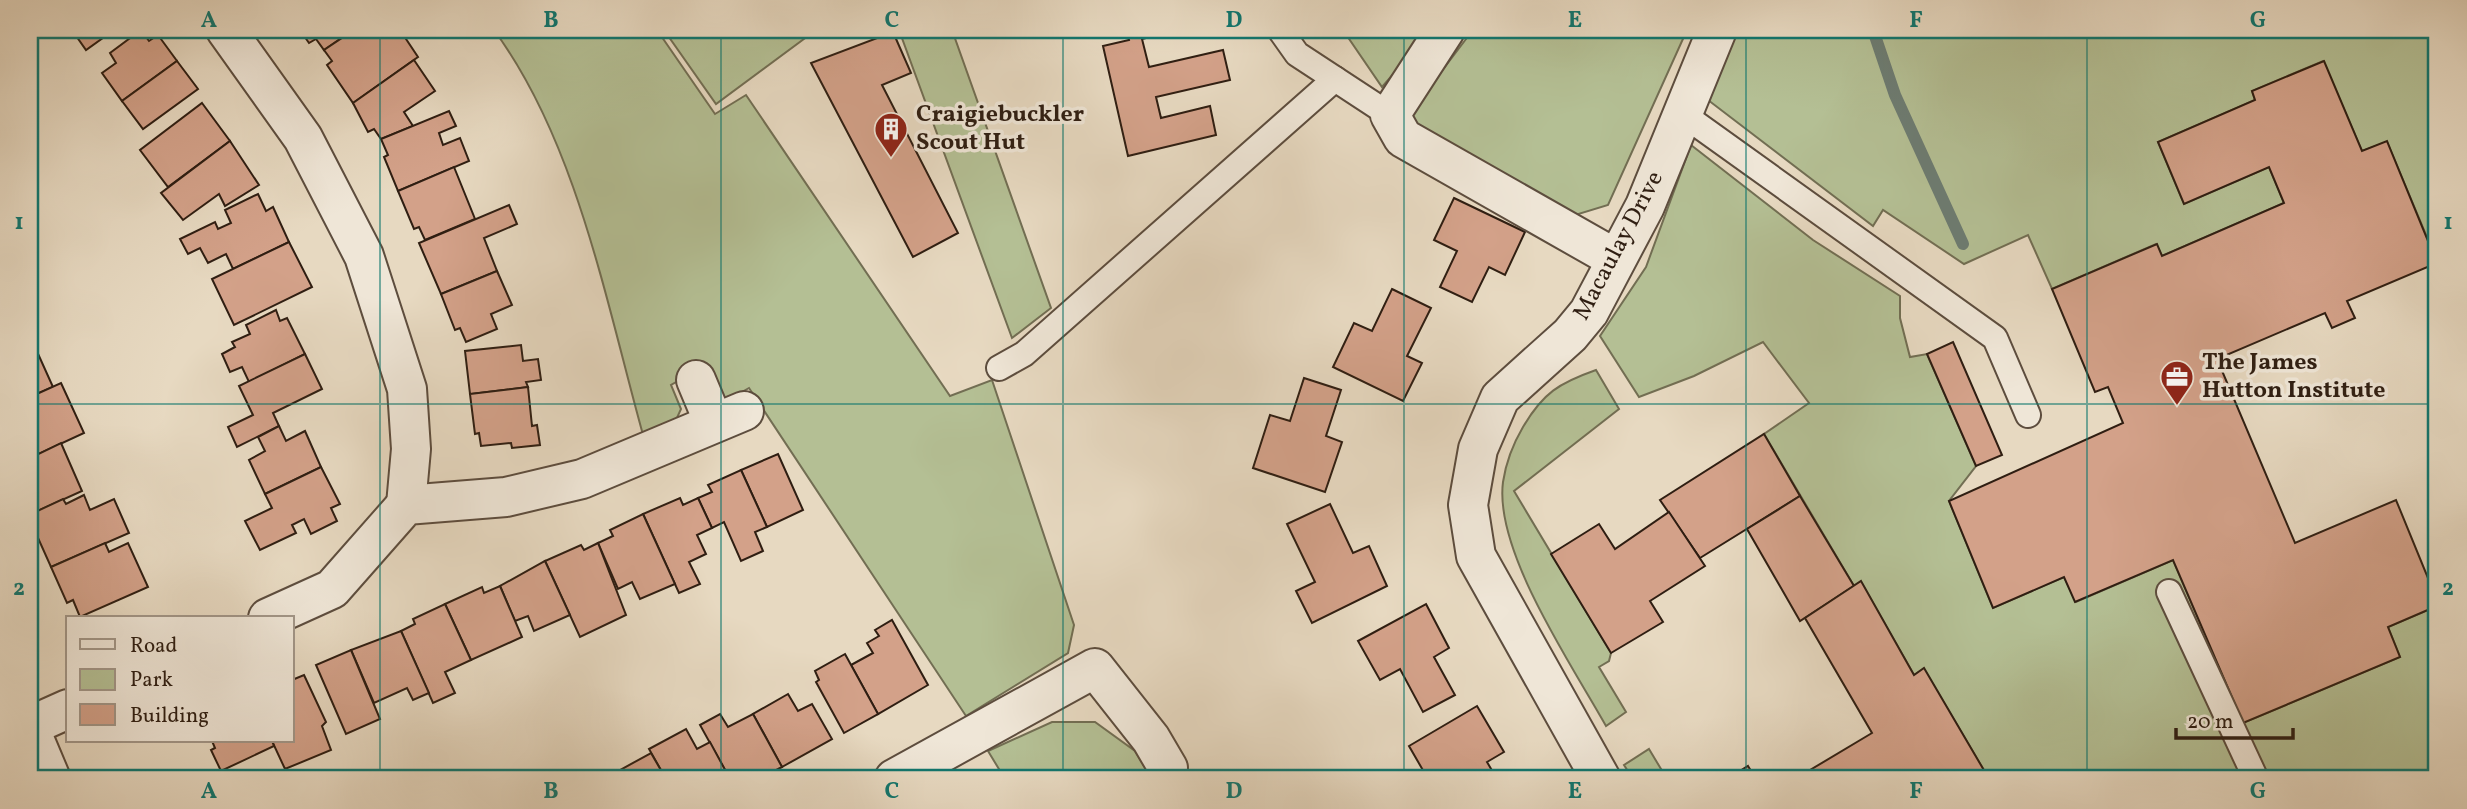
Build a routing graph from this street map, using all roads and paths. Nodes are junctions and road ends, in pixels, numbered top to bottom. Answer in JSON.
{"nodes":[{"id":1,"x":226,"y":30,"type":"edge"},
{"id":2,"x":1280,"y":30,"type":"edge"},
{"id":3,"x":1445,"y":30,"type":"edge"},
{"id":4,"x":1717,"y":30,"type":"edge"},
{"id":5,"x":1335,"y":79,"type":"junction"},
{"id":6,"x":1390,"y":115,"type":"junction"},
{"id":7,"x":1684,"y":115,"type":"junction"},
{"id":8,"x":1616,"y":259,"type":"junction"},
{"id":9,"x":999,"y":368,"type":"dead end"},
{"id":10,"x":696,"y":380,"type":"dead end"},
{"id":11,"x":2028,"y":415,"type":"dead end"},
{"id":12,"x":406,"y":505,"type":"junction"},
{"id":13,"x":2169,"y":592,"type":"dead end"},
{"id":14,"x":272,"y":616,"type":"edge"},
{"id":15,"x":66,"y":710,"type":"edge"},
{"id":16,"x":30,"y":728,"type":"edge"},
{"id":17,"x":1168,"y":768,"type":"dead end"},
{"id":18,"x":51,"y":779,"type":"edge"},
{"id":19,"x":894,"y":779,"type":"edge"},
{"id":20,"x":1601,"y":779,"type":"edge"},
{"id":21,"x":2256,"y":779,"type":"edge"}],
"edges":[{"from":1,"to":12,"type":"street"},
{"from":2,"to":5,"type":"lane"},
{"from":3,"to":6,"type":"street"},
{"from":4,"to":7,"type":"street","name":"Macaulay Drive"},
{"from":5,"to":6,"type":"lane"},
{"from":5,"to":9,"type":"lane"},
{"from":6,"to":8,"type":"street"},
{"from":7,"to":8,"type":"street","name":"Macaulay Drive"},
{"from":7,"to":11,"type":"lane"},
{"from":8,"to":20,"type":"street","name":"Macaulay Drive"},
{"from":10,"to":12,"type":"street"},
{"from":12,"to":14,"type":"street"},
{"from":13,"to":21,"type":"lane"},
{"from":15,"to":16,"type":"street"},
{"from":16,"to":18,"type":"street"},
{"from":17,"to":19,"type":"street"}]}
